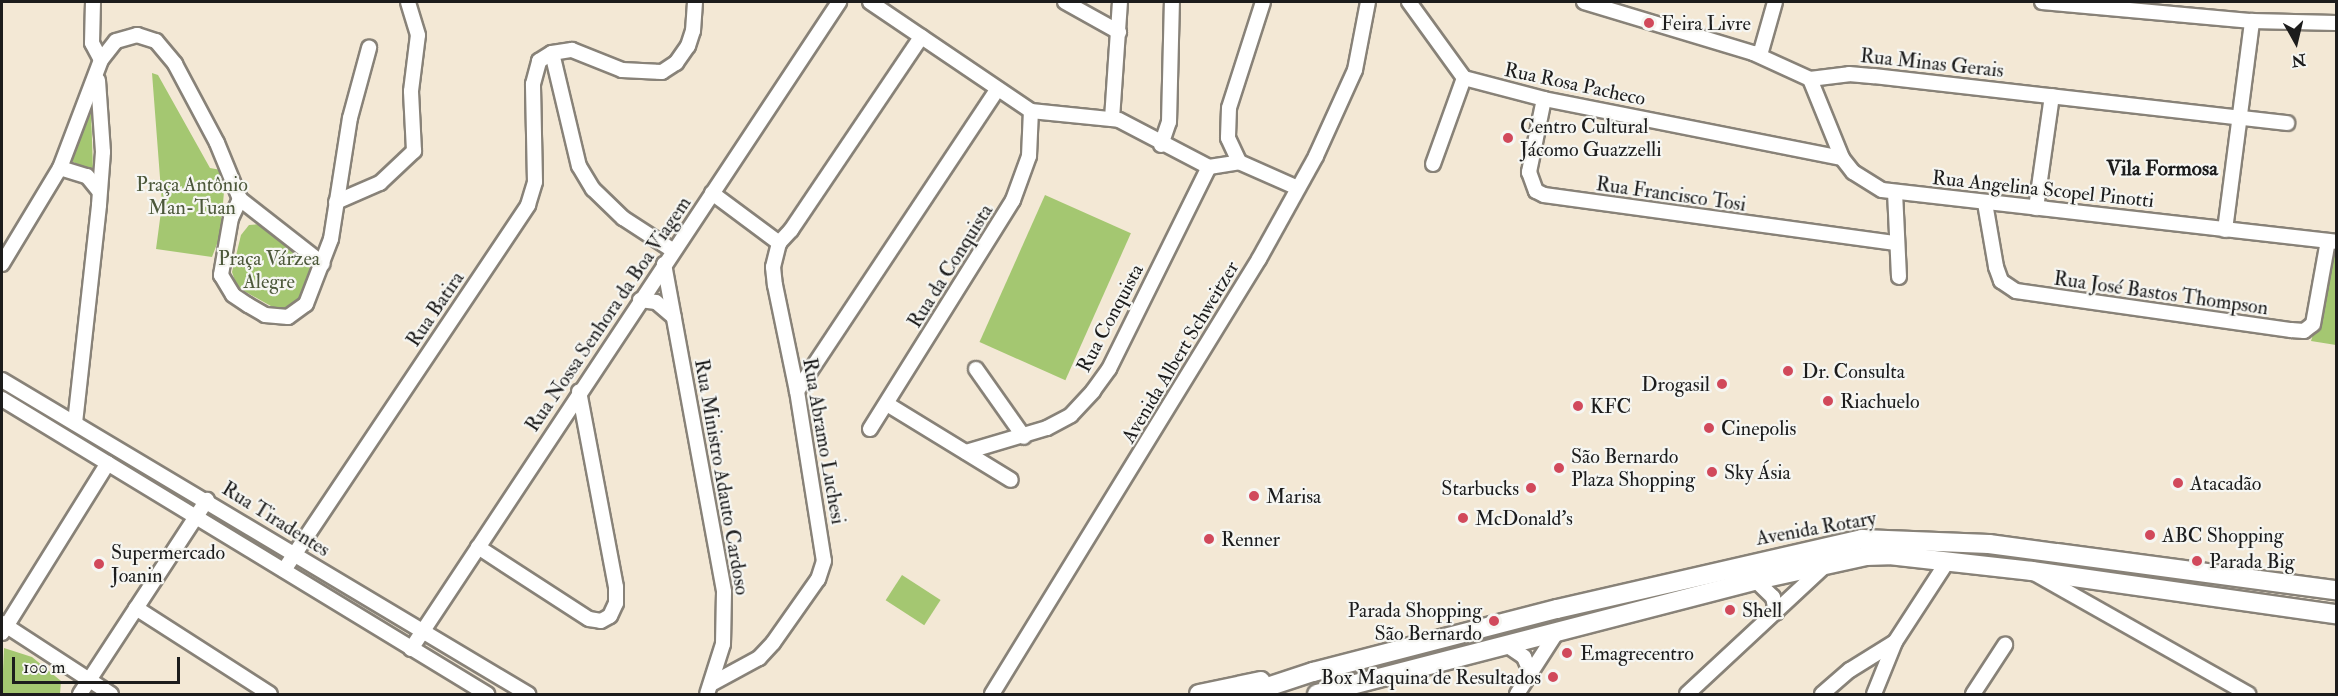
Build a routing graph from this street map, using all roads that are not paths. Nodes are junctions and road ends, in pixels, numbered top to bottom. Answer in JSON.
{"nodes":[{"id":1,"x":93,"y":2,"type":"edge"},
{"id":2,"x":408,"y":2,"type":"edge"},
{"id":3,"x":695,"y":2,"type":"edge"},
{"id":4,"x":839,"y":2,"type":"edge"},
{"id":5,"x":870,"y":2,"type":"edge"},
{"id":6,"x":1065,"y":2,"type":"edge"},
{"id":7,"x":1120,"y":2,"type":"edge"},
{"id":8,"x":1172,"y":2,"type":"edge"},
{"id":9,"x":1263,"y":2,"type":"edge"},
{"id":10,"x":1380,"y":2,"type":"edge"},
{"id":11,"x":1409,"y":2,"type":"edge"},
{"id":12,"x":1584,"y":2,"type":"edge"},
{"id":13,"x":1775,"y":2,"type":"edge"},
{"id":14,"x":2042,"y":2,"type":"edge"},
{"id":15,"x":2086,"y":3,"type":"edge"},
{"id":16,"x":1367,"y":8,"type":"edge"},
{"id":17,"x":2252,"y":21,"type":"junction"},
{"id":18,"x":2337,"y":23,"type":"edge"},
{"id":19,"x":1119,"y":32,"type":"junction"},
{"id":20,"x":921,"y":37,"type":"junction"},
{"id":21,"x":369,"y":48,"type":"dead end"},
{"id":22,"x":552,"y":53,"type":"junction"},
{"id":23,"x":1760,"y":55,"type":"junction"},
{"id":24,"x":98,"y":75,"type":"junction"},
{"id":25,"x":1464,"y":78,"type":"junction"},
{"id":26,"x":1810,"y":79,"type":"junction"},
{"id":27,"x":997,"y":90,"type":"junction"},
{"id":28,"x":2052,"y":96,"type":"junction"},
{"id":29,"x":1544,"y":99,"type":"junction"},
{"id":30,"x":1031,"y":111,"type":"junction"},
{"id":31,"x":2239,"y":118,"type":"junction"},
{"id":32,"x":1112,"y":119,"type":"junction"},
{"id":33,"x":2287,"y":123,"type":"dead end"},
{"id":34,"x":1161,"y":145,"type":"junction"},
{"id":35,"x":1842,"y":158,"type":"junction"},
{"id":36,"x":1239,"y":162,"type":"junction"},
{"id":37,"x":1432,"y":164,"type":"dead end"},
{"id":38,"x":1209,"y":166,"type":"junction"},
{"id":39,"x":60,"y":168,"type":"junction"},
{"id":40,"x":1298,"y":188,"type":"junction"},
{"id":41,"x":99,"y":191,"type":"junction"},
{"id":42,"x":1895,"y":192,"type":"junction"},
{"id":43,"x":712,"y":193,"type":"junction"},
{"id":44,"x":240,"y":200,"type":"junction"},
{"id":45,"x":336,"y":202,"type":"junction"},
{"id":46,"x":1985,"y":203,"type":"junction"},
{"id":47,"x":2036,"y":208,"type":"junction"},
{"id":48,"x":2225,"y":230,"type":"junction"},
{"id":49,"x":2332,"y":242,"type":"edge"},
{"id":50,"x":778,"y":243,"type":"junction"},
{"id":51,"x":1896,"y":243,"type":"junction"},
{"id":52,"x":672,"y":250,"type":"junction"},
{"id":53,"x":2,"y":264,"type":"edge"},
{"id":54,"x":323,"y":264,"type":"junction"},
{"id":55,"x":664,"y":264,"type":"junction"},
{"id":56,"x":1899,"y":277,"type":"dead end"},
{"id":57,"x":640,"y":300,"type":"junction"},
{"id":58,"x":675,"y":317,"type":"junction"},
{"id":59,"x":976,"y":369,"type":"dead end"},
{"id":60,"x":2,"y":380,"type":"edge"},
{"id":61,"x":579,"y":391,"type":"junction"},
{"id":62,"x":797,"y":391,"type":"junction"},
{"id":63,"x":2,"y":399,"type":"edge"},
{"id":64,"x":887,"y":404,"type":"junction"},
{"id":65,"x":75,"y":423,"type":"junction"},
{"id":66,"x":870,"y":429,"type":"dead end"},
{"id":67,"x":1024,"y":437,"type":"junction"},
{"id":68,"x":966,"y":452,"type":"junction"},
{"id":69,"x":108,"y":463,"type":"junction"},
{"id":70,"x":1011,"y":480,"type":"dead end"},
{"id":71,"x":207,"y":500,"type":"junction"},
{"id":72,"x":194,"y":518,"type":"junction"},
{"id":73,"x":478,"y":547,"type":"junction"},
{"id":74,"x":294,"y":554,"type":"junction"},
{"id":75,"x":1947,"y":562,"type":"junction"},
{"id":76,"x":1826,"y":564,"type":"junction"},
{"id":77,"x":1736,"y":566,"type":"junction"},
{"id":78,"x":284,"y":570,"type":"junction"},
{"id":79,"x":2032,"y":571,"type":"junction"},
{"id":80,"x":1757,"y":580,"type":"junction"},
{"id":81,"x":2337,"y":590,"type":"edge"},
{"id":82,"x":136,"y":608,"type":"junction"},
{"id":83,"x":1776,"y":613,"type":"junction"},
{"id":84,"x":2337,"y":614,"type":"edge"},
{"id":85,"x":3,"y":627,"type":"edge"},
{"id":86,"x":421,"y":632,"type":"junction"},
{"id":87,"x":1557,"y":632,"type":"junction"},
{"id":88,"x":1895,"y":642,"type":"junction"},
{"id":89,"x":1505,"y":645,"type":"junction"},
{"id":90,"x":2005,"y":645,"type":"dead end"},
{"id":91,"x":411,"y":649,"type":"junction"},
{"id":92,"x":1530,"y":671,"type":"junction"},
{"id":93,"x":1313,"y":672,"type":"junction"},
{"id":94,"x":89,"y":680,"type":"junction"},
{"id":95,"x":504,"y":680,"type":"junction"},
{"id":96,"x":1368,"y":682,"type":"junction"},
{"id":97,"x":710,"y":689,"type":"edge"},
{"id":98,"x":80,"y":694,"type":"edge"},
{"id":99,"x":111,"y":694,"type":"edge"},
{"id":100,"x":270,"y":694,"type":"edge"},
{"id":101,"x":487,"y":694,"type":"edge"},
{"id":102,"x":495,"y":694,"type":"edge"},
{"id":103,"x":528,"y":694,"type":"edge"},
{"id":104,"x":992,"y":694,"type":"edge"},
{"id":105,"x":1199,"y":694,"type":"edge"},
{"id":106,"x":1246,"y":694,"type":"edge"},
{"id":107,"x":1317,"y":694,"type":"edge"},
{"id":108,"x":1345,"y":694,"type":"edge"},
{"id":109,"x":1517,"y":694,"type":"edge"},
{"id":110,"x":1687,"y":694,"type":"edge"},
{"id":111,"x":1822,"y":694,"type":"edge"},
{"id":112,"x":1874,"y":694,"type":"edge"},
{"id":113,"x":1973,"y":694,"type":"edge"},
{"id":114,"x":2248,"y":694,"type":"edge"}],
"edges":[{"from":1,"to":24,"type":"street"},
{"from":2,"to":45,"type":"street"},
{"from":3,"to":22,"type":"street"},
{"from":4,"to":43,"type":"street","name":"Rua Nossa Senhora da Boa Viagem"},
{"from":5,"to":20,"type":"street"},
{"from":6,"to":19,"type":"street"},
{"from":7,"to":19,"type":"street"},
{"from":8,"to":34,"type":"street"},
{"from":9,"to":36,"type":"street"},
{"from":10,"to":16,"type":"street","name":"Avenida Albert Schweitzer"},
{"from":11,"to":25,"type":"street"},
{"from":12,"to":23,"type":"street"},
{"from":13,"to":23,"type":"street"},
{"from":14,"to":15,"type":"street"},
{"from":15,"to":17,"type":"street"},
{"from":16,"to":40,"type":"street","name":"Avenida Albert Schweitzer"},
{"from":17,"to":18,"type":"street"},
{"from":17,"to":31,"type":"street"},
{"from":19,"to":32,"type":"street"},
{"from":20,"to":27,"type":"street"},
{"from":20,"to":50,"type":"street"},
{"from":21,"to":45,"type":"street"},
{"from":22,"to":52,"type":"street"},
{"from":22,"to":74,"type":"street","name":"Rua Batira"},
{"from":23,"to":26,"type":"street"},
{"from":24,"to":39,"type":"street"},
{"from":24,"to":41,"type":"street"},
{"from":24,"to":44,"type":"street"},
{"from":25,"to":29,"type":"street","name":"Rua Rosa Pacheco"},
{"from":25,"to":37,"type":"street"},
{"from":26,"to":28,"type":"street","name":"Rua Minas Gerais"},
{"from":26,"to":35,"type":"street","name":"Rua Angelina Scopel Pinotti"},
{"from":27,"to":30,"type":"street"},
{"from":27,"to":62,"type":"street"},
{"from":28,"to":31,"type":"street","name":"Rua Minas Gerais"},
{"from":28,"to":47,"type":"street"},
{"from":29,"to":35,"type":"street","name":"Rua Rosa Pacheco"},
{"from":29,"to":51,"type":"street","name":"Rua Francisco Tosi"},
{"from":30,"to":32,"type":"street"},
{"from":30,"to":64,"type":"street","name":"Rua da Conquista"},
{"from":31,"to":33,"type":"street","name":"Rua Minas Gerais"},
{"from":31,"to":48,"type":"street"},
{"from":32,"to":34,"type":"street"},
{"from":34,"to":38,"type":"street"},
{"from":35,"to":42,"type":"street","name":"Rua Angelina Scopel Pinotti"},
{"from":36,"to":38,"type":"street"},
{"from":36,"to":40,"type":"street"},
{"from":38,"to":67,"type":"street","name":"Rua Conquista"},
{"from":39,"to":41,"type":"street"},
{"from":39,"to":53,"type":"street"},
{"from":40,"to":104,"type":"street","name":"Avenida Albert Schweitzer"},
{"from":41,"to":65,"type":"street"},
{"from":42,"to":46,"type":"street","name":"Rua Angelina Scopel Pinotti"},
{"from":42,"to":51,"type":"street"},
{"from":43,"to":50,"type":"street"},
{"from":43,"to":52,"type":"street","name":"Rua Nossa Senhora da Boa Viagem"},
{"from":44,"to":54,"type":"street"},
{"from":44,"to":54,"type":"street"},
{"from":45,"to":54,"type":"street"},
{"from":46,"to":47,"type":"street","name":"Rua Angelina Scopel Pinotti"},
{"from":46,"to":49,"type":"street","name":"Rua José Bastos Thompson"},
{"from":47,"to":48,"type":"street","name":"Rua Angelina Scopel Pinotti"},
{"from":48,"to":49,"type":"street","name":"Rua Angelina Scopel Pinotti"},
{"from":50,"to":62,"type":"street","name":"Rua Abramo Luchesi"},
{"from":51,"to":56,"type":"street"},
{"from":52,"to":55,"type":"street","name":"Rua Nossa Senhora da Boa Viagem"},
{"from":55,"to":57,"type":"street","name":"Rua Nossa Senhora da Boa Viagem"},
{"from":55,"to":58,"type":"street","name":"Rua Ministro Adauto Cardoso"},
{"from":57,"to":58,"type":"street"},
{"from":57,"to":61,"type":"street","name":"Rua Nossa Senhora da Boa Viagem"},
{"from":58,"to":97,"type":"street","name":"Rua Ministro Adauto Cardoso"},
{"from":59,"to":67,"type":"street"},
{"from":60,"to":65,"type":"street","name":"Rua Tiradentes"},
{"from":61,"to":73,"type":"street","name":"Rua Nossa Senhora da Boa Viagem"},
{"from":61,"to":73,"type":"street"},
{"from":62,"to":97,"type":"street","name":"Rua Abramo Luchesi"},
{"from":63,"to":69,"type":"street","name":"Rua Tiradentes"},
{"from":64,"to":66,"type":"street","name":"Rua da Conquista"},
{"from":64,"to":68,"type":"street"},
{"from":65,"to":71,"type":"street","name":"Rua Tiradentes"},
{"from":67,"to":68,"type":"street","name":"Rua Conquista"},
{"from":68,"to":70,"type":"street"},
{"from":69,"to":72,"type":"street","name":"Rua Tiradentes"},
{"from":69,"to":85,"type":"street"},
{"from":71,"to":72,"type":"street"},
{"from":71,"to":74,"type":"street","name":"Rua Tiradentes"},
{"from":72,"to":78,"type":"street","name":"Rua Tiradentes"},
{"from":72,"to":82,"type":"street"},
{"from":73,"to":86,"type":"street","name":"Rua Nossa Senhora da Boa Viagem"},
{"from":74,"to":78,"type":"street","name":"Rua Batira"},
{"from":74,"to":86,"type":"street","name":"Rua Tiradentes"},
{"from":75,"to":76,"type":"main road","name":"Avenida Rotary"},
{"from":75,"to":79,"type":"main road","name":"Avenida Rotary"},
{"from":75,"to":88,"type":"street"},
{"from":76,"to":80,"type":"main road","name":"Avenida Rotary"},
{"from":76,"to":83,"type":"street"},
{"from":77,"to":80,"type":"street"},
{"from":77,"to":81,"type":"main road","name":"Avenida Rotary"},
{"from":77,"to":93,"type":"main road","name":"Avenida Rotary"},
{"from":78,"to":91,"type":"street","name":"Rua Tiradentes"},
{"from":79,"to":84,"type":"main road","name":"Avenida Rotary"},
{"from":79,"to":114,"type":"street"},
{"from":80,"to":83,"type":"street"},
{"from":80,"to":87,"type":"main road","name":"Avenida Rotary"},
{"from":82,"to":94,"type":"street"},
{"from":82,"to":100,"type":"street"},
{"from":83,"to":110,"type":"street"},
{"from":85,"to":94,"type":"street"},
{"from":86,"to":91,"type":"street","name":"Rua Nossa Senhora da Boa Viagem"},
{"from":86,"to":95,"type":"street","name":"Rua Tiradentes"},
{"from":87,"to":89,"type":"main road","name":"Avenida Rotary"},
{"from":87,"to":92,"type":"street"},
{"from":88,"to":111,"type":"street"},
{"from":88,"to":112,"type":"street"},
{"from":89,"to":92,"type":"street"},
{"from":89,"to":96,"type":"main road","name":"Avenida Rotary"},
{"from":90,"to":113,"type":"street"},
{"from":91,"to":101,"type":"street","name":"Rua Tiradentes"},
{"from":92,"to":109,"type":"street"},
{"from":93,"to":105,"type":"main road","name":"Avenida Rotary"},
{"from":93,"to":106,"type":"main road","name":"Avenida Rotary"},
{"from":94,"to":98,"type":"street"},
{"from":94,"to":99,"type":"street"},
{"from":95,"to":102,"type":"street"},
{"from":95,"to":103,"type":"street","name":"Rua Tiradentes"},
{"from":96,"to":107,"type":"main road","name":"Avenida Rotary"},
{"from":96,"to":108,"type":"main road","name":"Avenida Rotary"}]}
